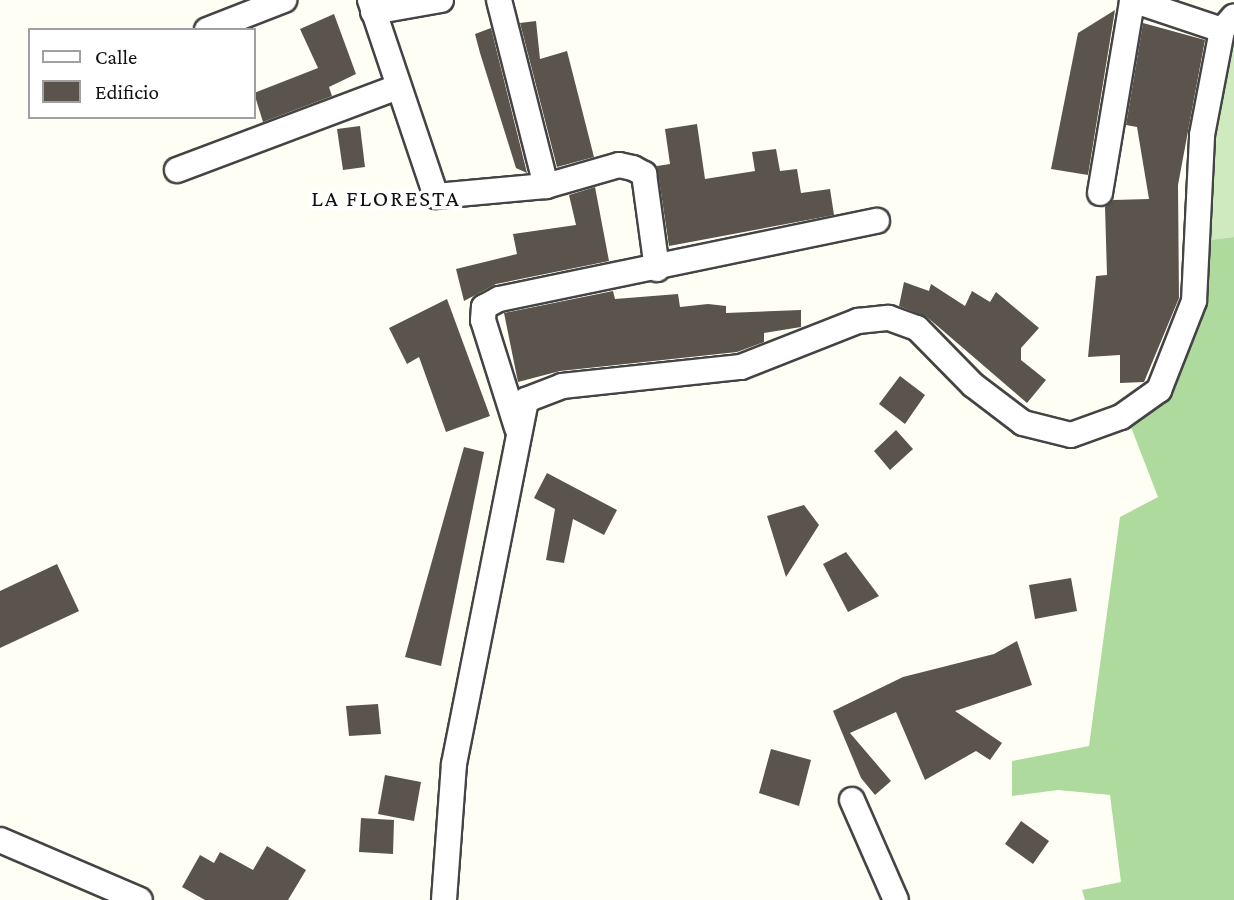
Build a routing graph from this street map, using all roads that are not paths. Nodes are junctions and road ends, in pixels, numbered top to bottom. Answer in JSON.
{"nodes":[{"id":1,"x":284,"y":0,"type":"edge"},
{"id":2,"x":441,"y":0,"type":"edge"},
{"id":3,"x":499,"y":0,"type":"edge"},
{"id":4,"x":1132,"y":0,"type":"edge"},
{"id":5,"x":372,"y":6,"type":"edge"},
{"id":6,"x":1228,"y":23,"type":"edge"},
{"id":7,"x":212,"y":28,"type":"edge"},
{"id":8,"x":395,"y":88,"type":"junction"},
{"id":9,"x":177,"y":170,"type":"dead end"},
{"id":10,"x":546,"y":186,"type":"junction"},
{"id":11,"x":1100,"y":193,"type":"dead end"},
{"id":12,"x":877,"y":222,"type":"dead end"},
{"id":13,"x":657,"y":269,"type":"junction"},
{"id":14,"x":517,"y":428,"type":"junction"},
{"id":15,"x":852,"y":800,"type":"dead end"},
{"id":16,"x":0,"y":840,"type":"edge"},
{"id":17,"x":140,"y":900,"type":"edge"},
{"id":18,"x":444,"y":900,"type":"edge"},
{"id":19,"x":895,"y":900,"type":"edge"}],
"edges":[{"from":1,"to":7,"type":"street"},
{"from":2,"to":5,"type":"street"},
{"from":3,"to":10,"type":"street"},
{"from":4,"to":6,"type":"street"},
{"from":4,"to":11,"type":"street"},
{"from":5,"to":8,"type":"street"},
{"from":6,"to":14,"type":"street"},
{"from":8,"to":9,"type":"street"},
{"from":8,"to":10,"type":"street"},
{"from":10,"to":13,"type":"street"},
{"from":12,"to":13,"type":"street"},
{"from":13,"to":14,"type":"street"},
{"from":14,"to":18,"type":"street"},
{"from":15,"to":19,"type":"street"},
{"from":16,"to":17,"type":"street"}]}
